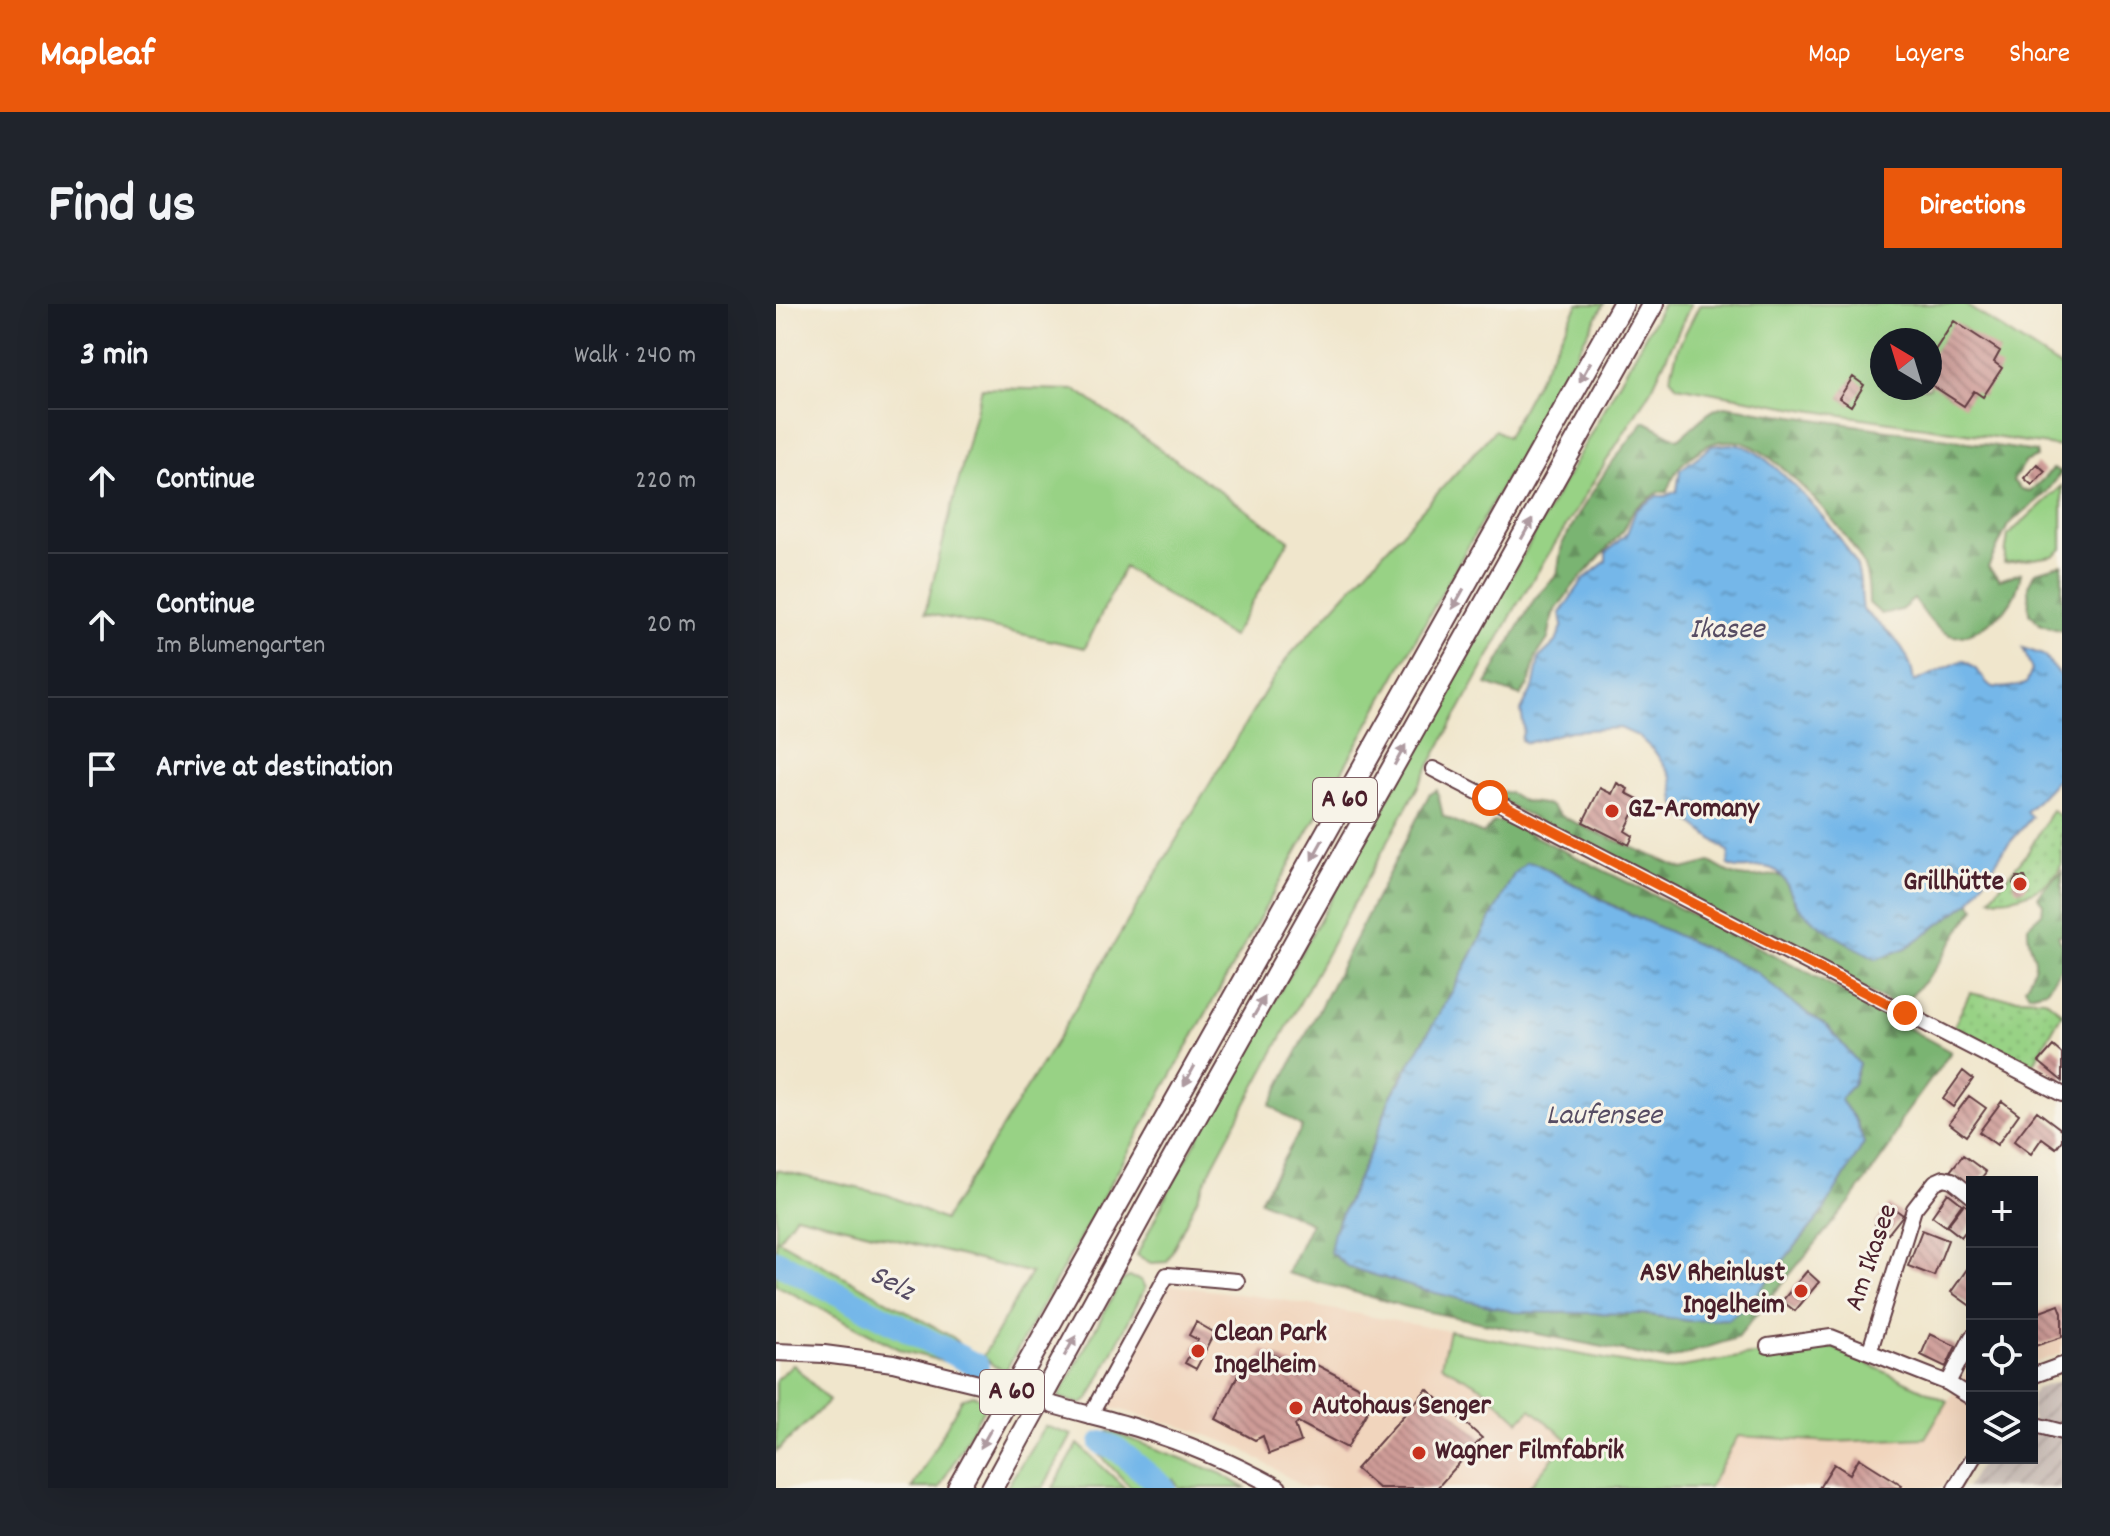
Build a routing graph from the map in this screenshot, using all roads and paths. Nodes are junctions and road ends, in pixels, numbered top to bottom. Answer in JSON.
{"nodes":[{"id":1,"x":1623,"y":304,"type":"edge"},
{"id":2,"x":1653,"y":304,"type":"edge"},
{"id":3,"x":1433,"y":769,"type":"dead end"},
{"id":4,"x":2062,"y":1094,"type":"edge"},
{"id":5,"x":1966,"y":1191,"type":"edge"},
{"id":6,"x":1237,"y":1281,"type":"dead end"},
{"id":7,"x":1768,"y":1346,"type":"dead end"},
{"id":8,"x":1966,"y":1348,"type":"edge"},
{"id":9,"x":1870,"y":1350,"type":"junction"},
{"id":10,"x":776,"y":1352,"type":"edge"},
{"id":11,"x":2062,"y":1365,"type":"edge"},
{"id":12,"x":2038,"y":1374,"type":"edge"},
{"id":13,"x":1948,"y":1383,"type":"junction"},
{"id":14,"x":995,"y":1388,"type":"tunnel mouth"},
{"id":15,"x":1966,"y":1394,"type":"edge"},
{"id":16,"x":1053,"y":1405,"type":"tunnel mouth"},
{"id":17,"x":1090,"y":1416,"type":"junction"},
{"id":18,"x":2038,"y":1426,"type":"edge"},
{"id":19,"x":2062,"y":1432,"type":"edge"},
{"id":20,"x":1969,"y":1464,"type":"edge"},
{"id":21,"x":958,"y":1488,"type":"edge"},
{"id":22,"x":992,"y":1488,"type":"edge"},
{"id":23,"x":1278,"y":1488,"type":"edge"},
{"id":24,"x":1955,"y":1488,"type":"edge"}],
"edges":[{"from":1,"to":21,"type":"highway","number":"A 60","one_way":true},
{"from":22,"to":2,"type":"highway","number":"A 60","one_way":true},
{"from":3,"to":4,"type":"street"},
{"from":5,"to":9,"type":"street","name":"Am Ikasee"},
{"from":6,"to":17,"type":"street"},
{"from":7,"to":9,"type":"street","name":"Am Ikasee"},
{"from":8,"to":13,"type":"street"},
{"from":9,"to":13,"type":"street","name":"Am Ikasee"},
{"from":10,"to":14,"type":"main road"},
{"from":11,"to":12,"type":"street"},
{"from":13,"to":15,"type":"street","name":"Am Ikasee"},
{"from":16,"to":17,"type":"main road"},
{"from":17,"to":23,"type":"main road"},
{"from":18,"to":19,"type":"street"},
{"from":20,"to":24,"type":"street"}]}
